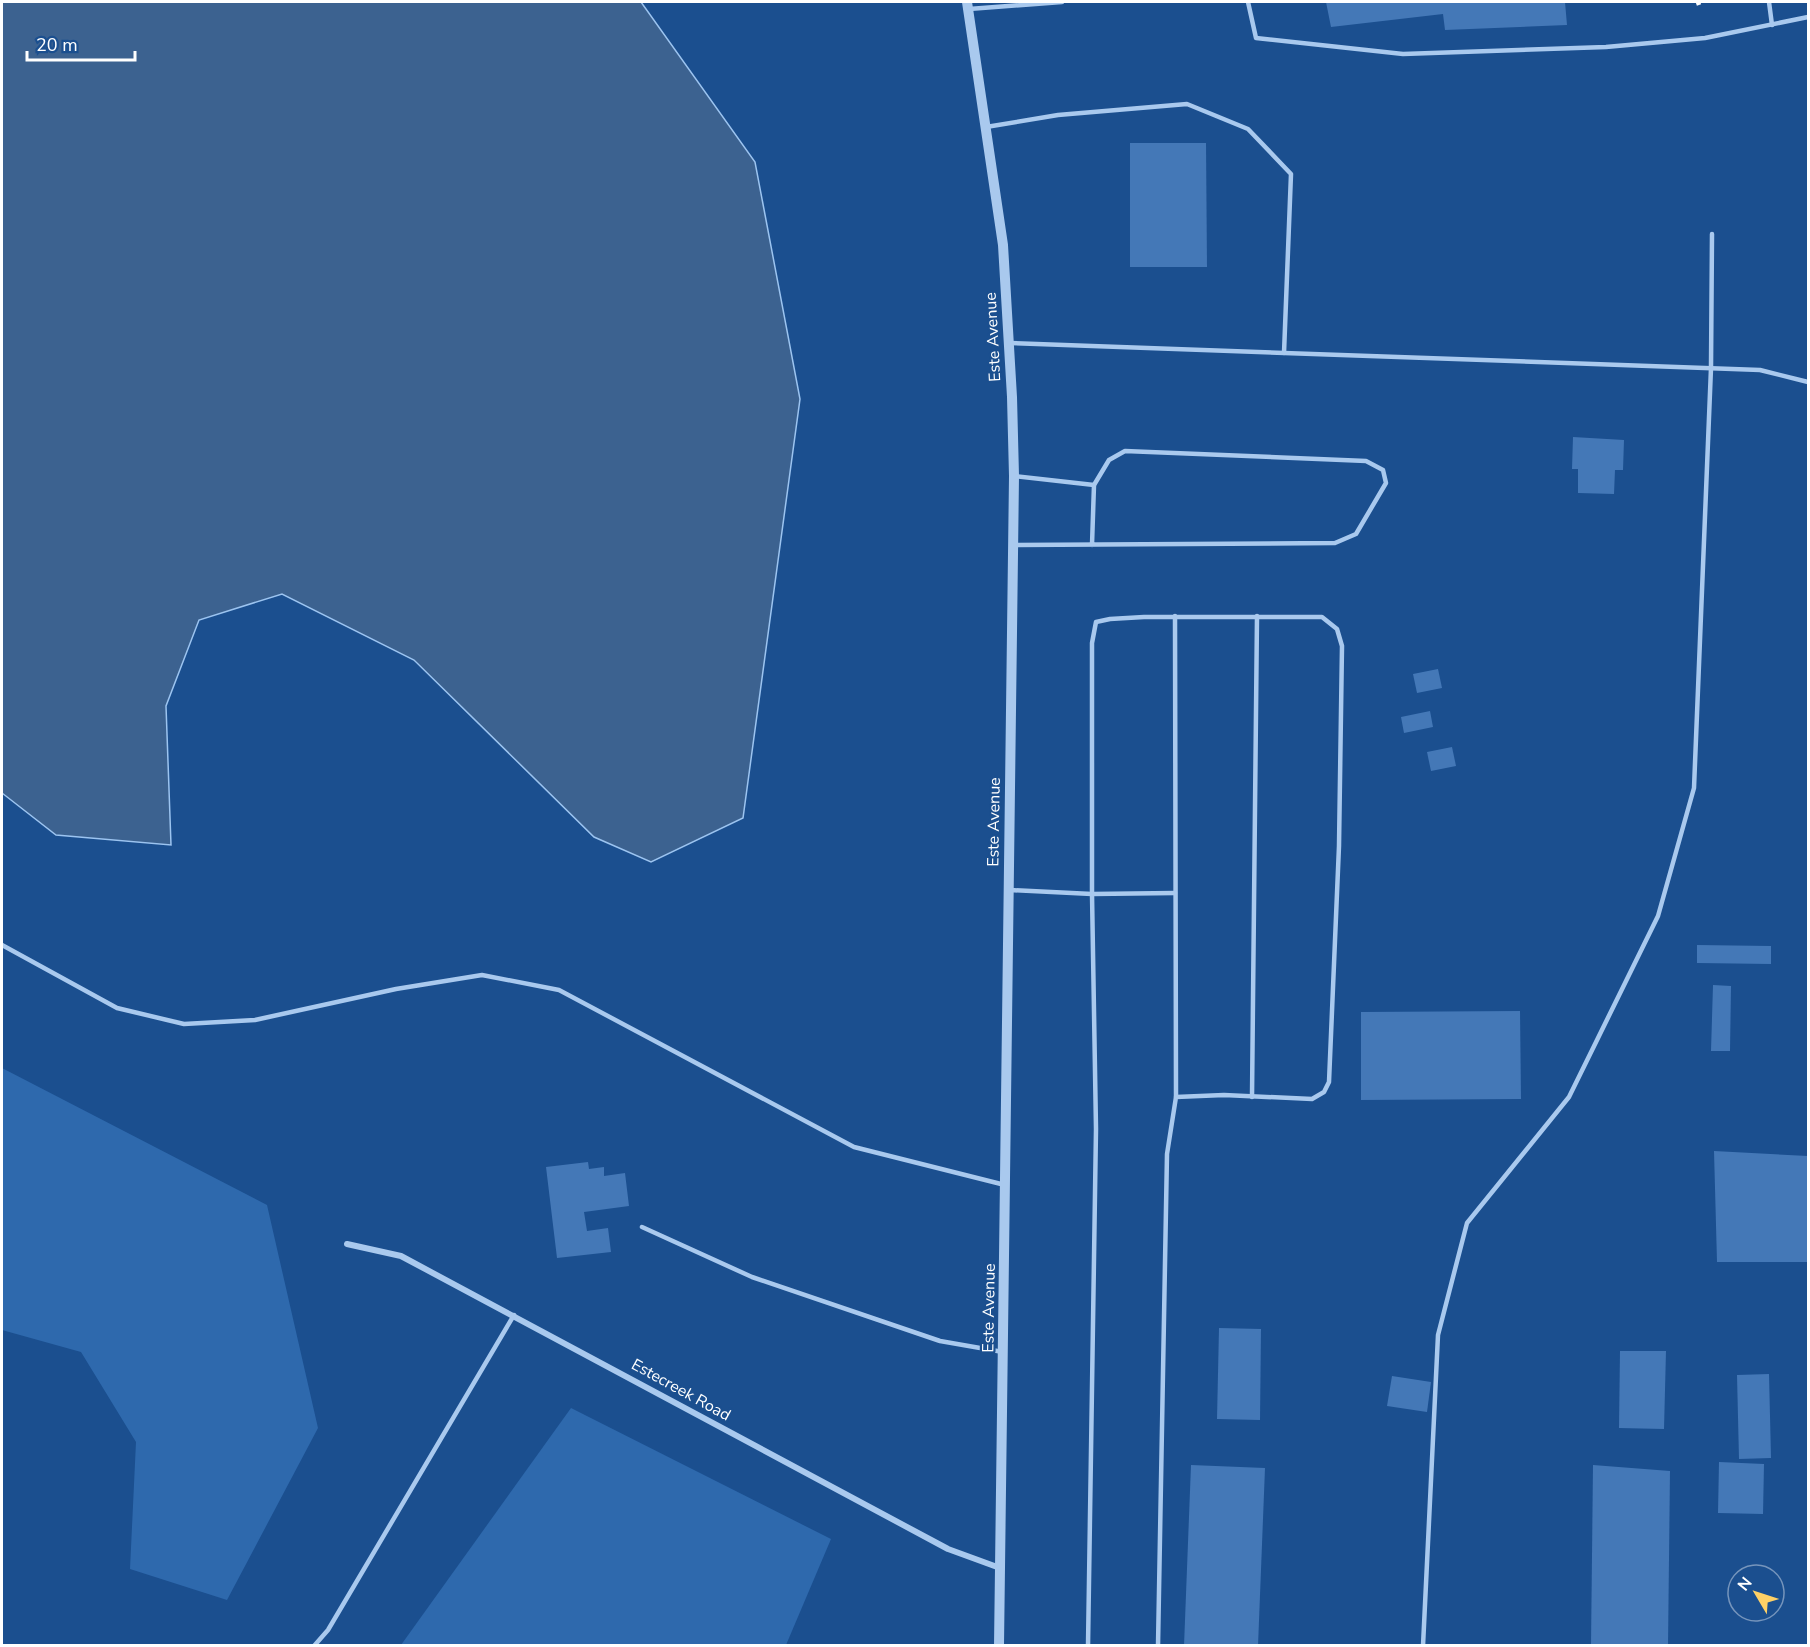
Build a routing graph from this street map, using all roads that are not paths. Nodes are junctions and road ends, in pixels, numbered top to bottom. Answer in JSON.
{"nodes":[{"id":1,"x":1062,"y":2,"type":"edge"},
{"id":2,"x":1248,"y":2,"type":"edge"},
{"id":3,"x":1769,"y":2,"type":"edge"},
{"id":4,"x":967,"y":5,"type":"edge"},
{"id":5,"x":1809,"y":17,"type":"edge"},
{"id":6,"x":1772,"y":25,"type":"junction"},
{"id":7,"x":986,"y":127,"type":"junction"},
{"id":8,"x":1712,"y":234,"type":"dead end"},
{"id":9,"x":1009,"y":342,"type":"junction"},
{"id":10,"x":1284,"y":353,"type":"junction"},
{"id":11,"x":1711,"y":368,"type":"junction"},
{"id":12,"x":1809,"y":382,"type":"edge"},
{"id":13,"x":1014,"y":476,"type":"junction"},
{"id":14,"x":1094,"y":485,"type":"junction"},
{"id":15,"x":1013,"y":545,"type":"junction"},
{"id":16,"x":1092,"y":545,"type":"junction"},
{"id":17,"x":1175,"y":616,"type":"junction"},
{"id":18,"x":1257,"y":616,"type":"junction"},
{"id":19,"x":1009,"y":890,"type":"junction"},
{"id":20,"x":1175,"y":893,"type":"junction"},
{"id":21,"x":1092,"y":894,"type":"junction"},
{"id":22,"x":2,"y":945,"type":"edge"},
{"id":23,"x":1176,"y":1097,"type":"junction"},
{"id":24,"x":1252,"y":1097,"type":"junction"},
{"id":25,"x":1005,"y":1185,"type":"junction"},
{"id":26,"x":642,"y":1227,"type":"dead end"},
{"id":27,"x":346,"y":1244,"type":"dead end"},
{"id":28,"x":514,"y":1315,"type":"junction"},
{"id":29,"x":1003,"y":1352,"type":"junction"},
{"id":30,"x":1000,"y":1568,"type":"junction"},
{"id":31,"x":314,"y":1646,"type":"edge"},
{"id":32,"x":999,"y":1646,"type":"edge"},
{"id":33,"x":1088,"y":1646,"type":"edge"},
{"id":34,"x":1158,"y":1646,"type":"edge"},
{"id":35,"x":1423,"y":1646,"type":"edge"}],
"edges":[{"from":1,"to":4,"type":"lane"},
{"from":2,"to":6,"type":"lane"},
{"from":3,"to":6,"type":"lane"},
{"from":4,"to":7,"type":"street","name":"Este Avenue"},
{"from":5,"to":6,"type":"lane"},
{"from":7,"to":9,"type":"street","name":"Este Avenue"},
{"from":7,"to":10,"type":"lane"},
{"from":8,"to":11,"type":"lane"},
{"from":9,"to":10,"type":"lane"},
{"from":9,"to":13,"type":"street","name":"Este Avenue"},
{"from":10,"to":11,"type":"lane"},
{"from":11,"to":12,"type":"lane"},
{"from":11,"to":35,"type":"lane"},
{"from":13,"to":14,"type":"lane"},
{"from":13,"to":15,"type":"street","name":"Este Avenue"},
{"from":14,"to":16,"type":"lane"},
{"from":14,"to":16,"type":"lane"},
{"from":15,"to":16,"type":"lane"},
{"from":15,"to":19,"type":"street","name":"Este Avenue"},
{"from":17,"to":18,"type":"lane"},
{"from":17,"to":20,"type":"lane"},
{"from":17,"to":21,"type":"lane"},
{"from":18,"to":24,"type":"lane"},
{"from":18,"to":24,"type":"lane"},
{"from":19,"to":21,"type":"lane"},
{"from":19,"to":25,"type":"street","name":"Este Avenue"},
{"from":20,"to":21,"type":"lane"},
{"from":20,"to":23,"type":"lane"},
{"from":21,"to":33,"type":"lane"},
{"from":22,"to":25,"type":"lane"},
{"from":23,"to":24,"type":"lane"},
{"from":23,"to":34,"type":"lane"},
{"from":25,"to":29,"type":"street","name":"Este Avenue"},
{"from":26,"to":29,"type":"lane"},
{"from":27,"to":28,"type":"street","name":"Estecreek Road"},
{"from":28,"to":30,"type":"street","name":"Estecreek Road"},
{"from":28,"to":31,"type":"lane"},
{"from":29,"to":30,"type":"street","name":"Este Avenue"},
{"from":30,"to":32,"type":"street","name":"Este Avenue"}]}
